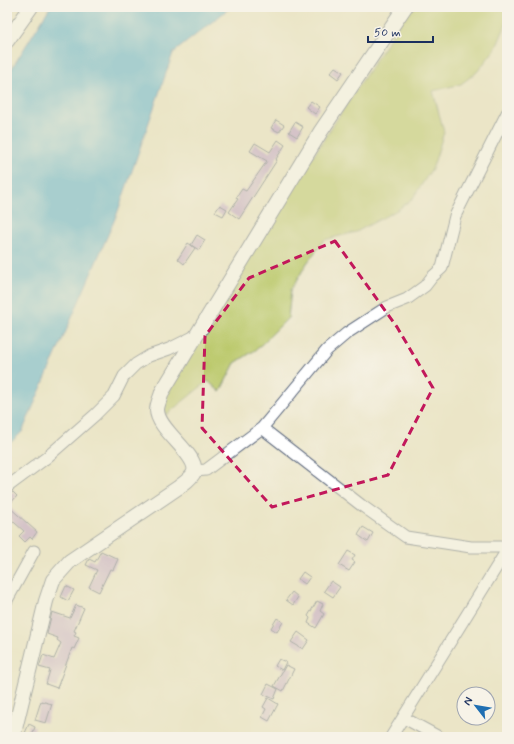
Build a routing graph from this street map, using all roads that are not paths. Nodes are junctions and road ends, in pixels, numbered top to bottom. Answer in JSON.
{"nodes":[{"id":1,"x":30,"y":7,"type":"edge"},
{"id":2,"x":405,"y":7,"type":"edge"},
{"id":3,"x":7,"y":40,"type":"edge"},
{"id":4,"x":507,"y":113,"type":"edge"},
{"id":5,"x":197,"y":335,"type":"junction"},
{"id":6,"x":262,"y":428,"type":"junction"},
{"id":7,"x":194,"y":471,"type":"junction"},
{"id":8,"x":7,"y":487,"type":"edge"},
{"id":9,"x":507,"y":547,"type":"edge"},
{"id":10,"x":507,"y":550,"type":"edge"},
{"id":11,"x":34,"y":552,"type":"dead end"},
{"id":12,"x":7,"y":600,"type":"edge"},
{"id":13,"x":404,"y":718,"type":"junction"},
{"id":14,"x":13,"y":737,"type":"edge"},
{"id":15,"x":391,"y":737,"type":"edge"},
{"id":16,"x":439,"y":737,"type":"edge"}],
"edges":[{"from":1,"to":3,"type":"main road"},
{"from":2,"to":5,"type":"main road"},
{"from":4,"to":6,"type":"street"},
{"from":5,"to":7,"type":"main road"},
{"from":5,"to":8,"type":"street"},
{"from":6,"to":7,"type":"street"},
{"from":6,"to":9,"type":"street"},
{"from":7,"to":14,"type":"main road"},
{"from":10,"to":13,"type":"street"},
{"from":11,"to":12,"type":"street"},
{"from":13,"to":15,"type":"street"},
{"from":13,"to":16,"type":"street"}]}
